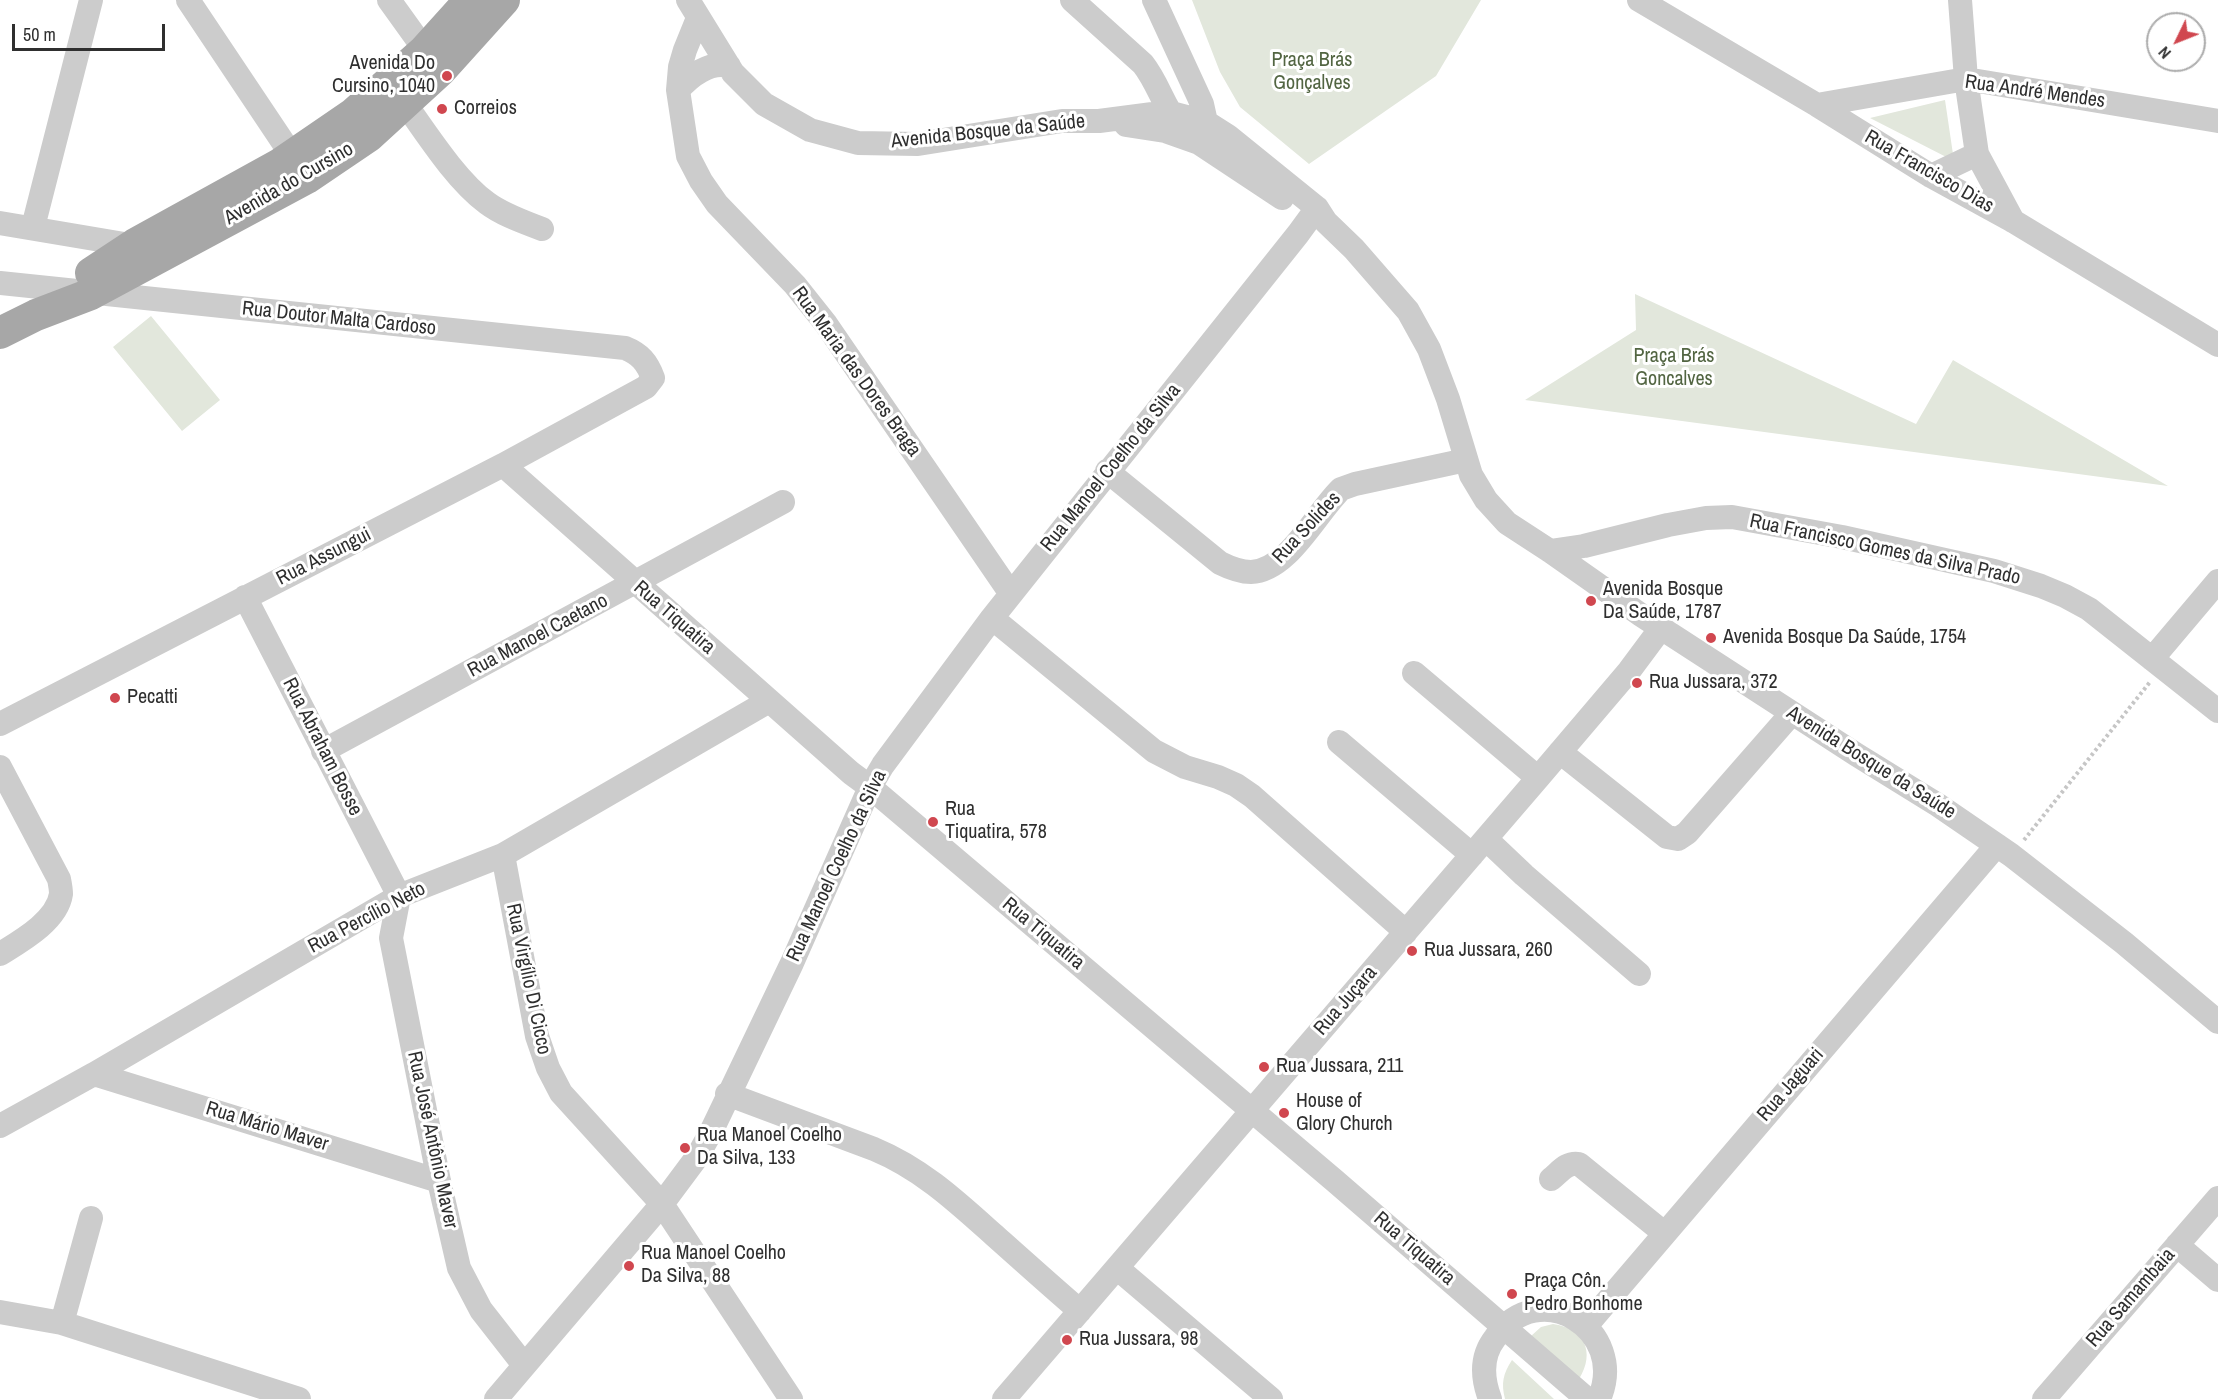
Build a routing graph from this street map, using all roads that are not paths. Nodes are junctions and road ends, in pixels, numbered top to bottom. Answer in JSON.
{"nodes":[{"id":1,"x":91,"y":0,"type":"edge"},
{"id":2,"x":188,"y":0,"type":"edge"},
{"id":3,"x":389,"y":0,"type":"edge"},
{"id":4,"x":470,"y":0,"type":"edge"},
{"id":5,"x":504,"y":0,"type":"edge"},
{"id":6,"x":1072,"y":0,"type":"edge"},
{"id":7,"x":1154,"y":0,"type":"edge"},
{"id":8,"x":1639,"y":0,"type":"edge"},
{"id":9,"x":1960,"y":0,"type":"edge"},
{"id":10,"x":693,"y":9,"type":"edge"},
{"id":11,"x":1172,"y":40,"type":"junction"},
{"id":12,"x":1130,"y":52,"type":"junction"},
{"id":13,"x":432,"y":61,"type":"junction"},
{"id":14,"x":729,"y":66,"type":"junction"},
{"id":15,"x":1966,"y":78,"type":"junction"},
{"id":16,"x":678,"y":90,"type":"junction"},
{"id":17,"x":397,"y":93,"type":"junction"},
{"id":18,"x":1817,"y":105,"type":"junction"},
{"id":19,"x":1168,"y":112,"type":"junction"},
{"id":20,"x":1099,"y":121,"type":"junction"},
{"id":21,"x":2218,"y":121,"type":"edge"},
{"id":22,"x":1198,"y":135,"type":"junction"},
{"id":23,"x":1977,"y":154,"type":"junction"},
{"id":24,"x":300,"y":167,"type":"junction"},
{"id":25,"x":1930,"y":176,"type":"junction"},
{"id":26,"x":1318,"y":215,"type":"junction"},
{"id":27,"x":2013,"y":221,"type":"junction"},
{"id":28,"x":0,"y":223,"type":"edge"},
{"id":29,"x":33,"y":227,"type":"junction"},
{"id":30,"x":542,"y":229,"type":"dead end"},
{"id":31,"x":135,"y":244,"type":"junction"},
{"id":32,"x":165,"y":255,"type":"junction"},
{"id":33,"x":0,"y":283,"type":"edge"},
{"id":34,"x":78,"y":293,"type":"junction"},
{"id":35,"x":0,"y":333,"type":"edge"},
{"id":36,"x":2218,"y":345,"type":"edge"},
{"id":37,"x":646,"y":387,"type":"joint"},
{"id":38,"x":1466,"y":460,"type":"junction"},
{"id":39,"x":503,"y":465,"type":"junction"},
{"id":40,"x":1107,"y":471,"type":"junction"},
{"id":41,"x":783,"y":502,"type":"dead end"},
{"id":42,"x":1550,"y":550,"type":"junction"},
{"id":43,"x":2218,"y":581,"type":"edge"},
{"id":44,"x":636,"y":584,"type":"junction"},
{"id":45,"x":1011,"y":594,"type":"junction"},
{"id":46,"x":245,"y":597,"type":"junction"},
{"id":47,"x":992,"y":618,"type":"junction"},
{"id":48,"x":1661,"y":628,"type":"junction"},
{"id":49,"x":2157,"y":663,"type":"junction"},
{"id":50,"x":1414,"y":673,"type":"dead end"},
{"id":51,"x":770,"y":702,"type":"junction"},
{"id":52,"x":2218,"y":711,"type":"edge"},
{"id":53,"x":1792,"y":713,"type":"junction"},
{"id":54,"x":0,"y":724,"type":"edge"},
{"id":55,"x":1339,"y":742,"type":"dead end"},
{"id":56,"x":323,"y":751,"type":"junction"},
{"id":57,"x":1560,"y":752,"type":"junction"},
{"id":58,"x":0,"y":767,"type":"edge"},
{"id":59,"x":1538,"y":778,"type":"junction"},
{"id":60,"x":870,"y":788,"type":"junction"},
{"id":61,"x":1479,"y":847,"type":"junction"},
{"id":62,"x":1999,"y":852,"type":"junction"},
{"id":63,"x":503,"y":855,"type":"junction"},
{"id":64,"x":399,"y":896,"type":"junction"},
{"id":65,"x":1406,"y":932,"type":"junction"},
{"id":66,"x":0,"y":954,"type":"edge"},
{"id":67,"x":1639,"y":974,"type":"dead end"},
{"id":68,"x":2218,"y":1022,"type":"edge"},
{"id":69,"x":94,"y":1074,"type":"junction"},
{"id":70,"x":728,"y":1094,"type":"junction"},
{"id":71,"x":1252,"y":1111,"type":"junction"},
{"id":72,"x":0,"y":1126,"type":"edge"},
{"id":73,"x":1551,"y":1179,"type":"dead end"},
{"id":74,"x":439,"y":1181,"type":"junction"},
{"id":75,"x":2218,"y":1197,"type":"edge"},
{"id":76,"x":662,"y":1204,"type":"junction"},
{"id":77,"x":92,"y":1218,"type":"dead end"},
{"id":78,"x":1664,"y":1233,"type":"junction"},
{"id":79,"x":2177,"y":1245,"type":"junction"},
{"id":80,"x":1118,"y":1268,"type":"junction"},
{"id":81,"x":2218,"y":1280,"type":"edge"},
{"id":82,"x":1080,"y":1311,"type":"junction"},
{"id":83,"x":0,"y":1312,"type":"edge"},
{"id":84,"x":62,"y":1323,"type":"junction"},
{"id":85,"x":1503,"y":1325,"type":"junction"},
{"id":86,"x":1586,"y":1326,"type":"junction"},
{"id":87,"x":524,"y":1365,"type":"junction"},
{"id":88,"x":299,"y":1399,"type":"edge"},
{"id":89,"x":496,"y":1399,"type":"edge"},
{"id":90,"x":791,"y":1399,"type":"edge"},
{"id":91,"x":1004,"y":1399,"type":"edge"},
{"id":92,"x":1271,"y":1399,"type":"edge"},
{"id":93,"x":1490,"y":1399,"type":"edge"},
{"id":94,"x":1587,"y":1399,"type":"edge"},
{"id":95,"x":1599,"y":1399,"type":"edge"},
{"id":96,"x":2044,"y":1399,"type":"edge"}],
"edges":[{"from":1,"to":29,"type":"street"},
{"from":2,"to":24,"type":"street"},
{"from":3,"to":13,"type":"street"},
{"from":4,"to":13,"type":"main road","name":"Avenida do Cursino"},
{"from":5,"to":13,"type":"main road","name":"Avenida do Cursino"},
{"from":6,"to":12,"type":"street"},
{"from":7,"to":11,"type":"street"},
{"from":8,"to":18,"type":"street","name":"Rua Francisco Dias"},
{"from":9,"to":15,"type":"street"},
{"from":10,"to":14,"type":"street","name":"Avenida Bosque da Saúde"},
{"from":10,"to":16,"type":"street","name":"Rua Maria das Dores Braga"},
{"from":11,"to":12,"type":"street"},
{"from":11,"to":22,"type":"street"},
{"from":12,"to":19,"type":"street"},
{"from":13,"to":17,"type":"main road","name":"Avenida do Cursino"},
{"from":14,"to":16,"type":"street"},
{"from":14,"to":20,"type":"street","name":"Avenida Bosque da Saúde"},
{"from":15,"to":18,"type":"street","name":"Rua André Mendes"},
{"from":15,"to":21,"type":"street","name":"Rua André Mendes"},
{"from":15,"to":23,"type":"street"},
{"from":16,"to":45,"type":"street","name":"Rua Maria das Dores Braga"},
{"from":17,"to":24,"type":"main road","name":"Avenida do Cursino"},
{"from":17,"to":30,"type":"street"},
{"from":18,"to":25,"type":"street","name":"Rua Francisco Dias"},
{"from":19,"to":20,"type":"street","name":"Avenida Bosque da Saúde"},
{"from":19,"to":22,"type":"street","name":"Avenida Bosque da Saúde"},
{"from":20,"to":22,"type":"street","name":"Avenida Bosque da Saúde"},
{"from":22,"to":26,"type":"street","name":"Avenida Bosque da Saúde"},
{"from":23,"to":25,"type":"street"},
{"from":23,"to":27,"type":"street"},
{"from":24,"to":31,"type":"main road","name":"Avenida do Cursino"},
{"from":24,"to":32,"type":"main road","name":"Avenida do Cursino"},
{"from":25,"to":27,"type":"street","name":"Rua Francisco Dias"},
{"from":26,"to":38,"type":"street","name":"Avenida Bosque da Saúde"},
{"from":26,"to":40,"type":"street","name":"Rua Manoel Coelho da Silva"},
{"from":27,"to":36,"type":"street","name":"Rua Francisco Dias"},
{"from":28,"to":29,"type":"street"},
{"from":29,"to":31,"type":"street"},
{"from":31,"to":32,"type":"street"},
{"from":31,"to":34,"type":"main road","name":"Avenida do Cursino"},
{"from":32,"to":34,"type":"main road","name":"Avenida do Cursino"},
{"from":33,"to":34,"type":"street","name":"Rua Doutor Malta Cardoso"},
{"from":34,"to":35,"type":"main road","name":"Avenida do Cursino"},
{"from":34,"to":37,"type":"street","name":"Rua Doutor Malta Cardoso"},
{"from":37,"to":39,"type":"street","name":"Rua Assungui"},
{"from":38,"to":40,"type":"street","name":"Rua Solides"},
{"from":38,"to":42,"type":"street","name":"Avenida Bosque da Saúde"},
{"from":39,"to":44,"type":"street","name":"Rua Tiquatira"},
{"from":39,"to":46,"type":"street","name":"Rua Assungui"},
{"from":40,"to":45,"type":"street","name":"Rua Manoel Coelho da Silva"},
{"from":41,"to":44,"type":"street","name":"Rua Manoel Caetano"},
{"from":42,"to":48,"type":"street","name":"Avenida Bosque da Saúde"},
{"from":42,"to":49,"type":"street","name":"Rua Francisco Gomes da Silva Prado"},
{"from":43,"to":49,"type":"street"},
{"from":44,"to":51,"type":"street","name":"Rua Tiquatira"},
{"from":44,"to":56,"type":"street","name":"Rua Manoel Caetano"},
{"from":45,"to":47,"type":"street","name":"Rua Manoel Coelho da Silva"},
{"from":46,"to":54,"type":"street","name":"Rua Assungui"},
{"from":46,"to":56,"type":"street","name":"Rua Abraham Bosse"},
{"from":47,"to":60,"type":"street","name":"Rua Manoel Coelho da Silva"},
{"from":47,"to":65,"type":"street"},
{"from":48,"to":53,"type":"street","name":"Avenida Bosque da Saúde"},
{"from":48,"to":57,"type":"street","name":"Rua Juçara"},
{"from":49,"to":52,"type":"street","name":"Rua Francisco Gomes da Silva Prado"},
{"from":50,"to":59,"type":"street"},
{"from":51,"to":60,"type":"street","name":"Rua Tiquatira"},
{"from":51,"to":63,"type":"street","name":"Rua Percílio Neto"},
{"from":53,"to":57,"type":"street"},
{"from":53,"to":62,"type":"street","name":"Avenida Bosque da Saúde"},
{"from":55,"to":61,"type":"street"},
{"from":56,"to":64,"type":"street","name":"Rua Abraham Bosse"},
{"from":57,"to":59,"type":"street","name":"Rua Juçara"},
{"from":58,"to":66,"type":"street"},
{"from":59,"to":61,"type":"street","name":"Rua Juçara"},
{"from":60,"to":70,"type":"street","name":"Rua Manoel Coelho da Silva"},
{"from":60,"to":71,"type":"street","name":"Rua Tiquatira"},
{"from":61,"to":65,"type":"street","name":"Rua Juçara"},
{"from":61,"to":67,"type":"street"},
{"from":62,"to":68,"type":"street"},
{"from":62,"to":78,"type":"street","name":"Rua Jaguari"},
{"from":63,"to":64,"type":"street","name":"Rua Percílio Neto"},
{"from":63,"to":76,"type":"street","name":"Rua Virgílio Di Cicco"},
{"from":64,"to":69,"type":"street","name":"Rua Percílio Neto"},
{"from":64,"to":74,"type":"street","name":"Rua José Antônio Maver"},
{"from":65,"to":71,"type":"street","name":"Rua Juçara"},
{"from":69,"to":72,"type":"street","name":"Rua Percílio Neto"},
{"from":69,"to":74,"type":"street","name":"Rua Mário Maver"},
{"from":70,"to":76,"type":"street","name":"Rua Manoel Coelho da Silva"},
{"from":70,"to":82,"type":"street"},
{"from":71,"to":80,"type":"street","name":"Rua Juçara"},
{"from":71,"to":85,"type":"street","name":"Rua Tiquatira"},
{"from":73,"to":78,"type":"street"},
{"from":74,"to":87,"type":"street","name":"Rua José Antônio Maver"},
{"from":75,"to":79,"type":"street","name":"Rua Samambaia"},
{"from":76,"to":87,"type":"street","name":"Rua Manoel Coelho da Silva"},
{"from":76,"to":90,"type":"street","name":"Rua Virgílio Di Cicco"},
{"from":77,"to":84,"type":"street"},
{"from":78,"to":86,"type":"street","name":"Rua Jaguari"},
{"from":79,"to":81,"type":"street"},
{"from":79,"to":96,"type":"street","name":"Rua Samambaia"},
{"from":80,"to":82,"type":"street","name":"Rua Juçara"},
{"from":80,"to":92,"type":"street"},
{"from":82,"to":91,"type":"street","name":"Rua Juçara"},
{"from":83,"to":84,"type":"street"},
{"from":84,"to":88,"type":"street"},
{"from":85,"to":86,"type":"street"},
{"from":85,"to":93,"type":"street"},
{"from":85,"to":94,"type":"street","name":"Rua Tiquatira"},
{"from":86,"to":95,"type":"street"},
{"from":87,"to":89,"type":"street","name":"Rua Manoel Coelho da Silva"}]}
